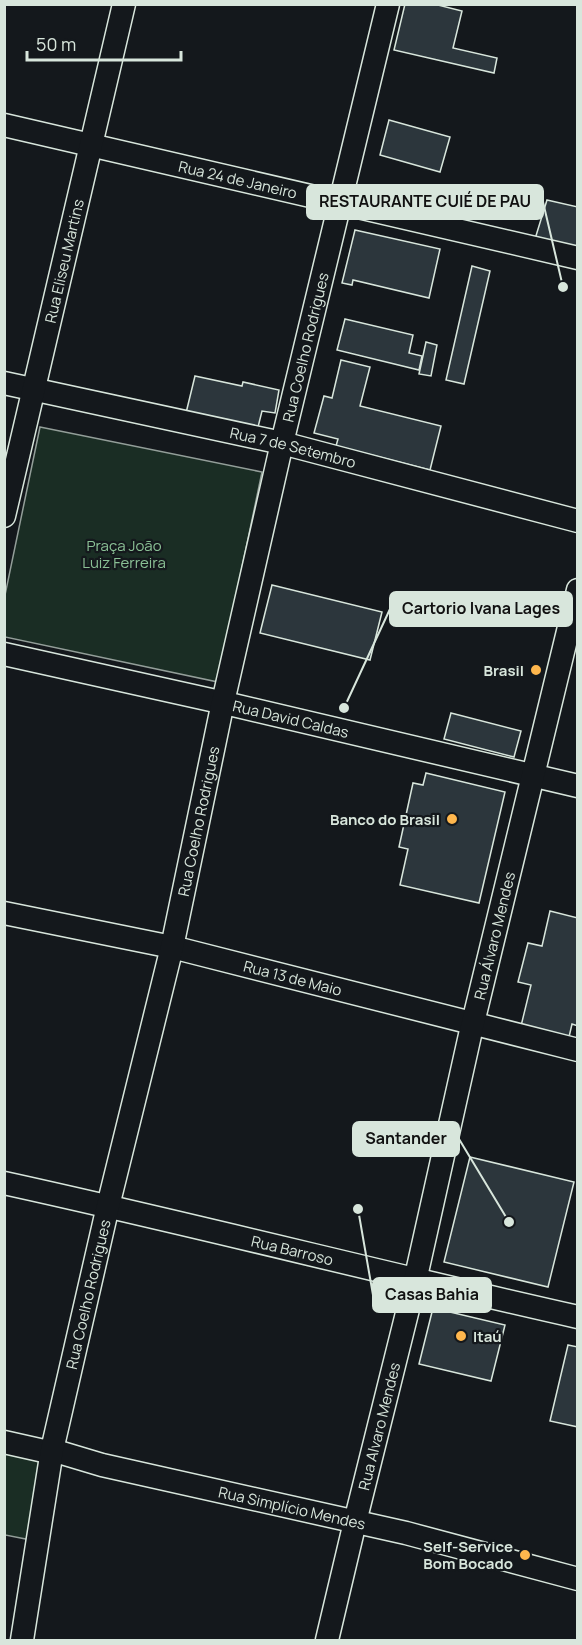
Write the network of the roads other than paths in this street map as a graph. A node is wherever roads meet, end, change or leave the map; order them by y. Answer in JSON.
{"nodes":[{"id":1,"x":124,"y":4,"type":"edge"},
{"id":2,"x":388,"y":4,"type":"edge"},
{"id":3,"x":4,"y":125,"type":"edge"},
{"id":4,"x":93,"y":144,"type":"junction"},
{"id":5,"x":342,"y":204,"type":"junction"},
{"id":6,"x":578,"y":258,"type":"edge"},
{"id":7,"x":4,"y":383,"type":"edge"},
{"id":8,"x":33,"y":389,"type":"junction"},
{"id":9,"x":282,"y":443,"type":"junction"},
{"id":10,"x":4,"y":516,"type":"edge"},
{"id":11,"x":578,"y":521,"type":"edge"},
{"id":12,"x":578,"y":590,"type":"edge"},
{"id":13,"x":4,"y":654,"type":"edge"},
{"id":14,"x":223,"y":702,"type":"junction"},
{"id":15,"x":532,"y":776,"type":"junction"},
{"id":16,"x":578,"y":786,"type":"edge"},
{"id":17,"x":4,"y":913,"type":"edge"},
{"id":18,"x":172,"y":947,"type":"junction"},
{"id":19,"x":473,"y":1024,"type":"junction"},
{"id":20,"x":578,"y":1050,"type":"edge"},
{"id":21,"x":4,"y":1183,"type":"edge"},
{"id":22,"x":108,"y":1206,"type":"junction"},
{"id":23,"x":415,"y":1281,"type":"junction"},
{"id":24,"x":578,"y":1317,"type":"edge"},
{"id":25,"x":4,"y":1442,"type":"edge"},
{"id":26,"x":52,"y":1450,"type":"junction"},
{"id":27,"x":355,"y":1522,"type":"junction"},
{"id":28,"x":578,"y":1579,"type":"edge"},
{"id":29,"x":22,"y":1641,"type":"edge"},
{"id":30,"x":327,"y":1641,"type":"edge"}],
"edges":[{"from":1,"to":4,"type":"street","name":"Rua Eliseu Martins"},
{"from":2,"to":5,"type":"street","name":"Rua Coelho Rodrigues"},
{"from":3,"to":4,"type":"street","name":"Rua 24 de Janeiro"},
{"from":4,"to":5,"type":"street","name":"Rua 24 de Janeiro"},
{"from":4,"to":8,"type":"street","name":"Rua Eliseu Martins"},
{"from":5,"to":6,"type":"street","name":"Rua 24 de Janeiro"},
{"from":5,"to":9,"type":"street","name":"Rua Coelho Rodrigues"},
{"from":7,"to":8,"type":"street","name":"Rua 7 de Setembro"},
{"from":8,"to":9,"type":"street","name":"Rua 7 de Setembro"},
{"from":8,"to":10,"type":"street","name":"Rua Eliseu Martins"},
{"from":9,"to":11,"type":"street","name":"Rua 7 de Setembro"},
{"from":9,"to":14,"type":"street","name":"Rua Coelho Rodrigues"},
{"from":12,"to":15,"type":"street","name":"Rua Álvaro Mendes"},
{"from":13,"to":14,"type":"street","name":"Rua David Caldas"},
{"from":14,"to":15,"type":"street","name":"Rua David Caldas"},
{"from":14,"to":18,"type":"street","name":"Rua Coelho Rodrigues"},
{"from":15,"to":16,"type":"street","name":"Rua David Caldas"},
{"from":15,"to":19,"type":"street","name":"Rua Álvaro Mendes"},
{"from":17,"to":18,"type":"street","name":"Rua 13 de Maio"},
{"from":18,"to":19,"type":"street","name":"Rua 13 de Maio"},
{"from":18,"to":22,"type":"street","name":"Rua Coelho Rodrigues"},
{"from":19,"to":20,"type":"street","name":"Rua 13 de Maio"},
{"from":19,"to":23,"type":"street","name":"Rua Álvaro Mendes"},
{"from":21,"to":22,"type":"street","name":"Rua Barroso"},
{"from":22,"to":23,"type":"street","name":"Rua Barroso"},
{"from":22,"to":26,"type":"street","name":"Rua Coelho Rodrigues"},
{"from":23,"to":24,"type":"street","name":"Rua Barroso"},
{"from":23,"to":27,"type":"street","name":"Rua Alvaro Mendes"},
{"from":25,"to":26,"type":"street","name":"Rua Simplício Mendes"},
{"from":26,"to":27,"type":"street","name":"Rua Simplício Mendes"},
{"from":26,"to":29,"type":"street","name":"Rua Coelho Rodrigues"},
{"from":27,"to":28,"type":"street","name":"Rua Simplício Mendes"},
{"from":27,"to":30,"type":"street","name":"Rua Alvaro Mendes"}]}
